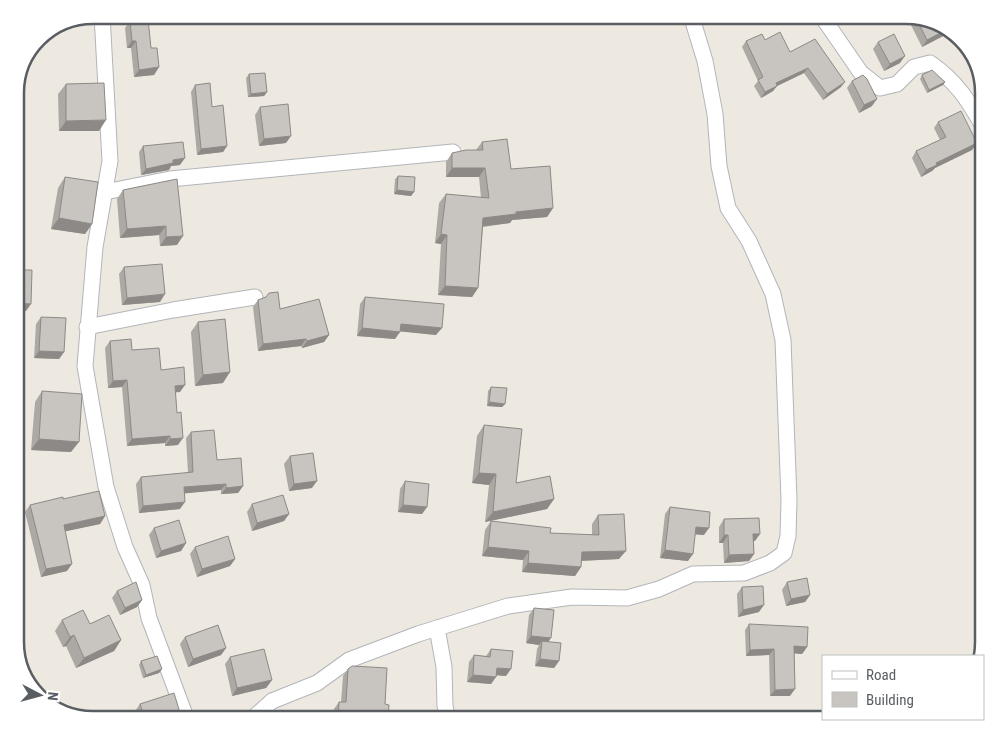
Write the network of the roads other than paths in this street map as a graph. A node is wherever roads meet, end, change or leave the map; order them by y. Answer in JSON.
{"nodes":[{"id":1,"x":102,"y":24,"type":"edge"},
{"id":2,"x":693,"y":24,"type":"edge"},
{"id":3,"x":827,"y":24,"type":"edge"},
{"id":4,"x":975,"y":112,"type":"edge"},
{"id":5,"x":453,"y":152,"type":"edge"},
{"id":6,"x":105,"y":192,"type":"junction"},
{"id":7,"x":254,"y":296,"type":"dead end"},
{"id":8,"x":87,"y":327,"type":"junction"},
{"id":9,"x":437,"y":628,"type":"junction"},
{"id":10,"x":184,"y":711,"type":"edge"},
{"id":11,"x":261,"y":711,"type":"edge"},
{"id":12,"x":446,"y":711,"type":"edge"}],
"edges":[{"from":1,"to":6,"type":"street"},
{"from":2,"to":9,"type":"street"},
{"from":3,"to":4,"type":"street"},
{"from":5,"to":6,"type":"street"},
{"from":6,"to":8,"type":"street"},
{"from":7,"to":8,"type":"street"},
{"from":8,"to":10,"type":"street"},
{"from":9,"to":11,"type":"street"},
{"from":9,"to":12,"type":"street"}]}
